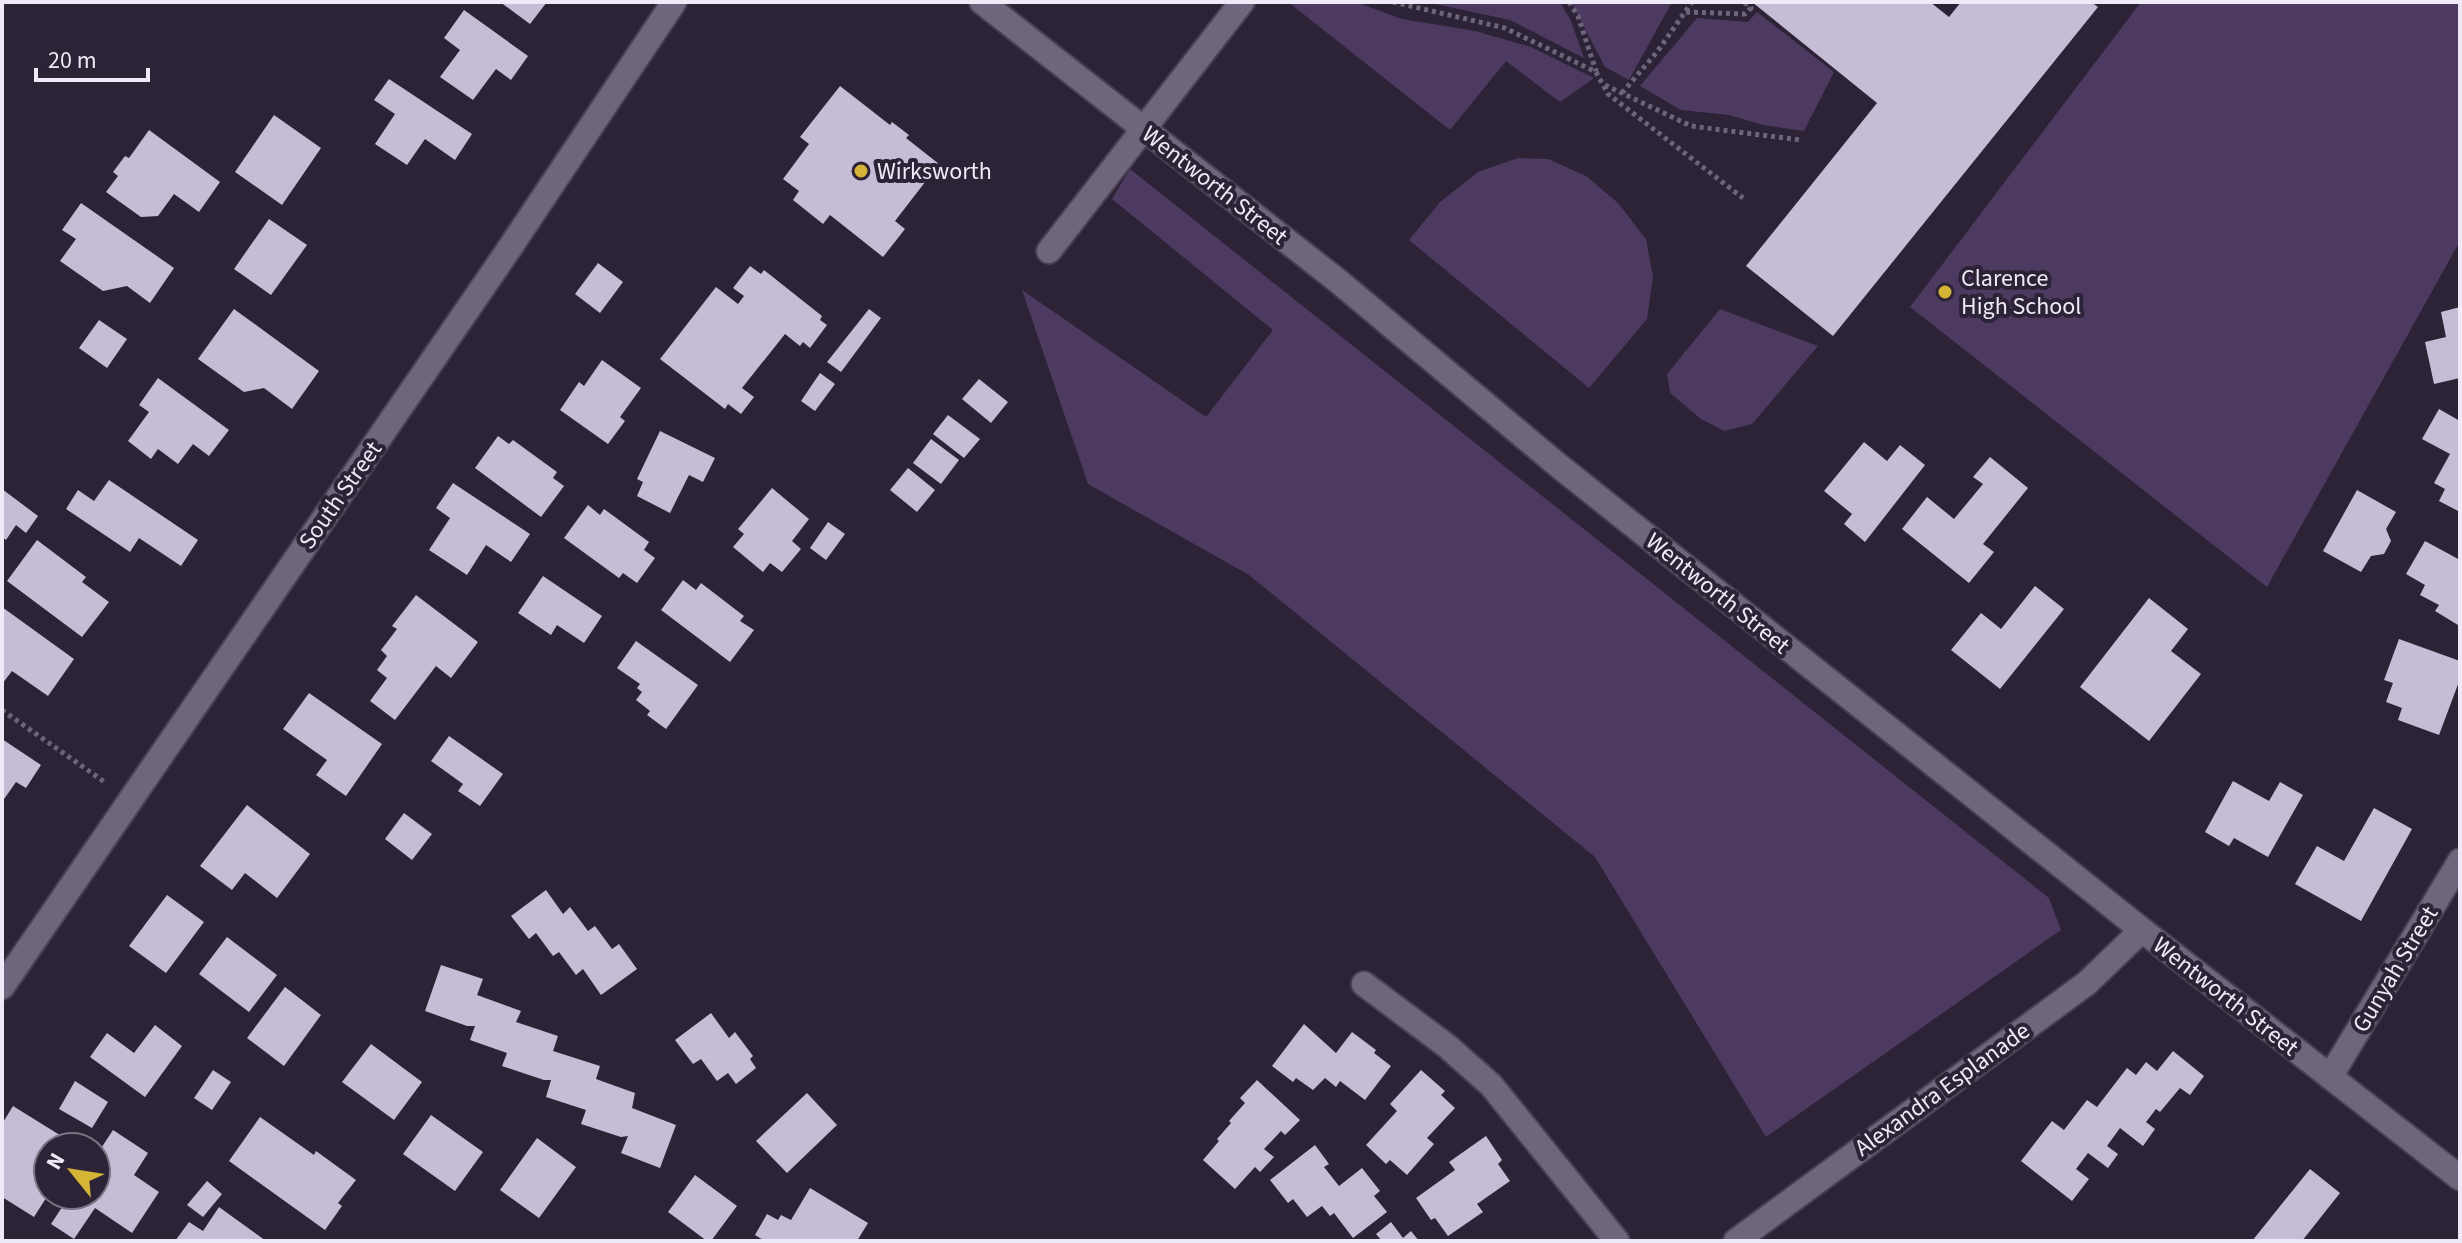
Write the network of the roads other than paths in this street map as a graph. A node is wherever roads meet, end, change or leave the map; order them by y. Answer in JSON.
{"nodes":[{"id":1,"x":674,"y":2,"type":"edge"},
{"id":2,"x":982,"y":2,"type":"edge"},
{"id":3,"x":1242,"y":2,"type":"edge"},
{"id":4,"x":1230,"y":12,"type":"edge"},
{"id":5,"x":1144,"y":129,"type":"junction"},
{"id":6,"x":1049,"y":251,"type":"dead end"},
{"id":7,"x":2460,"y":861,"type":"edge"},
{"id":8,"x":2142,"y":930,"type":"junction"},
{"id":9,"x":1364,"y":984,"type":"dead end"},
{"id":10,"x":2,"y":987,"type":"edge"},
{"id":11,"x":2330,"y":1077,"type":"junction"},
{"id":12,"x":2460,"y":1178,"type":"edge"},
{"id":13,"x":1617,"y":1241,"type":"edge"},
{"id":14,"x":1736,"y":1241,"type":"edge"}],
"edges":[{"from":1,"to":10,"type":"street","name":"South Street"},
{"from":2,"to":5,"type":"street","name":"Wentworth Street"},
{"from":3,"to":4,"type":"street"},
{"from":4,"to":5,"type":"street"},
{"from":5,"to":6,"type":"street"},
{"from":5,"to":8,"type":"street","name":"Wentworth Street"},
{"from":7,"to":11,"type":"street","name":"Gunyah Street"},
{"from":8,"to":11,"type":"street","name":"Wentworth Street"},
{"from":8,"to":14,"type":"street","name":"Alexandra Esplanade"},
{"from":9,"to":13,"type":"street"},
{"from":11,"to":12,"type":"street","name":"Wentworth Street"}]}
